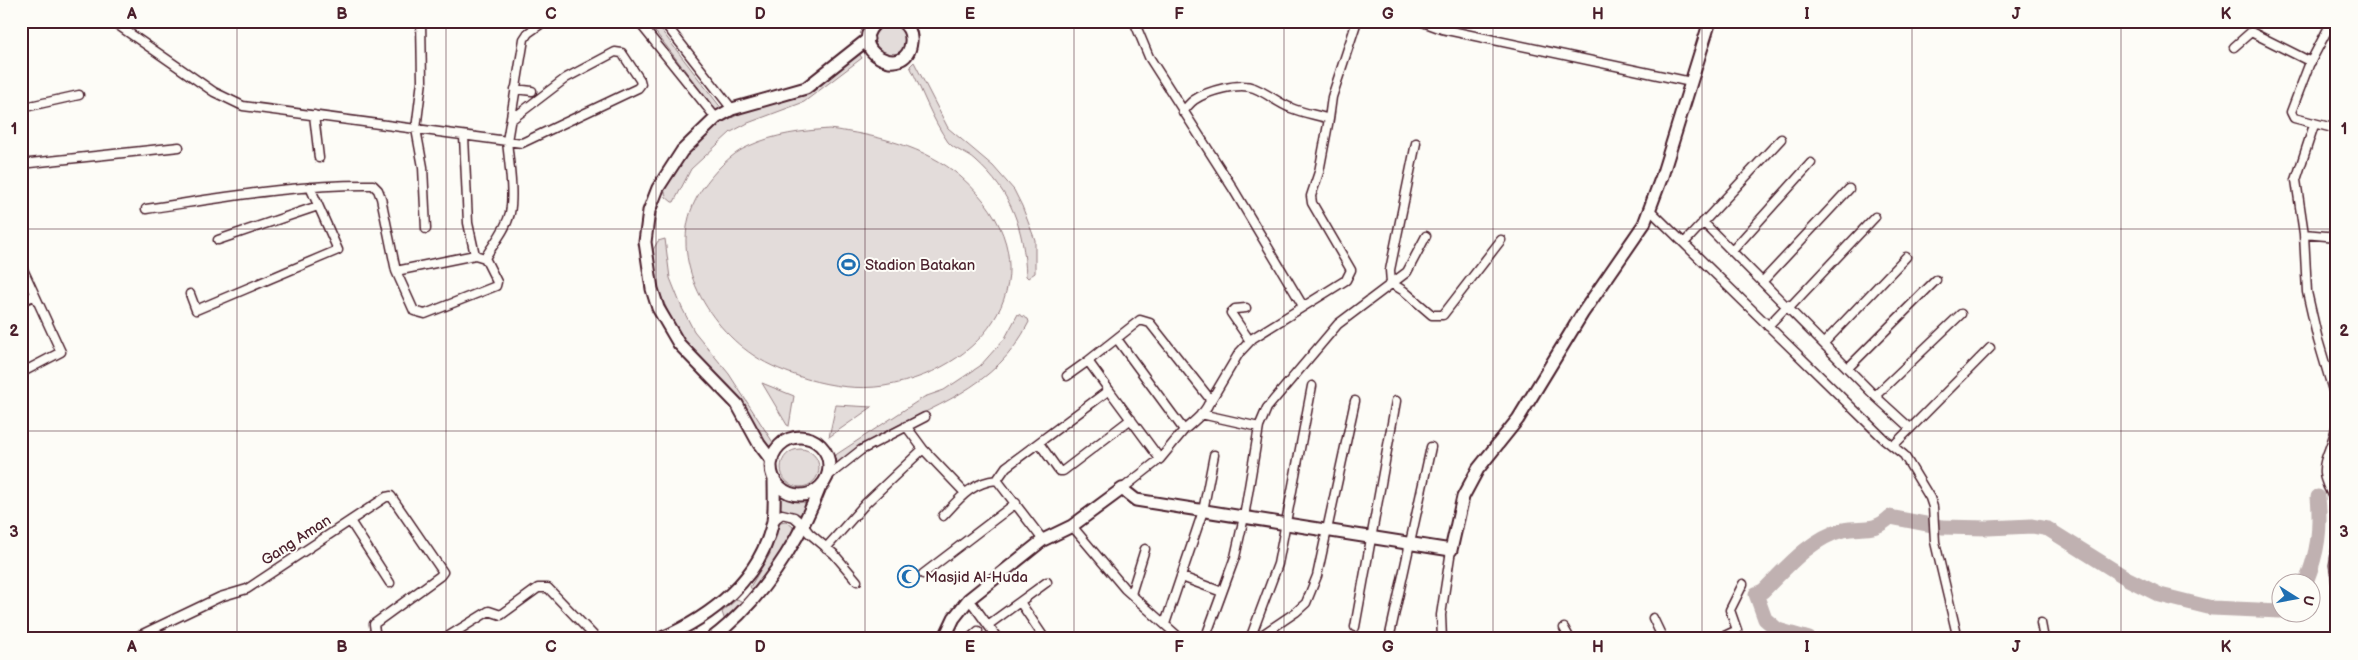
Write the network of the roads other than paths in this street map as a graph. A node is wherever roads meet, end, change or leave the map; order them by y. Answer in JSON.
{"nodes":[{"id":1,"x":112,"y":21,"type":"edge"},
{"id":2,"x":421,"y":21,"type":"edge"},
{"id":3,"x":545,"y":21,"type":"edge"},
{"id":4,"x":638,"y":21,"type":"edge"},
{"id":5,"x":663,"y":21,"type":"edge"},
{"id":6,"x":878,"y":21,"type":"edge"},
{"id":7,"x":901,"y":21,"type":"edge"},
{"id":8,"x":1134,"y":21,"type":"edge"},
{"id":9,"x":1358,"y":21,"type":"edge"},
{"id":10,"x":1420,"y":21,"type":"edge"},
{"id":11,"x":1710,"y":21,"type":"edge"},
{"id":12,"x":2332,"y":21,"type":"edge"},
{"id":13,"x":868,"y":39,"type":"junction"},
{"id":14,"x":2234,"y":47,"type":"dead end"},
{"id":15,"x":2311,"y":62,"type":"junction"},
{"id":16,"x":1691,"y":82,"type":"junction"},
{"id":17,"x":515,"y":89,"type":"junction"},
{"id":18,"x":532,"y":91,"type":"dead end"},
{"id":19,"x":79,"y":95,"type":"dead end"},
{"id":20,"x":21,"y":108,"type":"edge"},
{"id":21,"x":732,"y":109,"type":"junction"},
{"id":22,"x":1183,"y":112,"type":"junction"},
{"id":23,"x":314,"y":115,"type":"junction"},
{"id":24,"x":716,"y":118,"type":"junction"},
{"id":25,"x":1329,"y":119,"type":"junction"},
{"id":26,"x":2337,"y":119,"type":"edge"},
{"id":27,"x":511,"y":120,"type":"junction"},
{"id":28,"x":2314,"y":124,"type":"junction"},
{"id":29,"x":2335,"y":128,"type":"edge"},
{"id":30,"x":416,"y":129,"type":"junction"},
{"id":31,"x":464,"y":136,"type":"junction"},
{"id":32,"x":1780,"y":139,"type":"dead end"},
{"id":33,"x":507,"y":141,"type":"junction"},
{"id":34,"x":1416,"y":143,"type":"dead end"},
{"id":35,"x":179,"y":147,"type":"dead end"},
{"id":36,"x":319,"y":158,"type":"dead end"},
{"id":37,"x":1811,"y":163,"type":"dead end"},
{"id":38,"x":21,"y":164,"type":"edge"},
{"id":39,"x":310,"y":187,"type":"junction"},
{"id":40,"x":1849,"y":189,"type":"dead end"},
{"id":41,"x":318,"y":206,"type":"junction"},
{"id":42,"x":146,"y":209,"type":"dead end"},
{"id":43,"x":1650,"y":210,"type":"junction"},
{"id":44,"x":1875,"y":217,"type":"dead end"},
{"id":45,"x":1704,"y":222,"type":"junction"},
{"id":46,"x":426,"y":229,"type":"dead end"},
{"id":47,"x":2304,"y":234,"type":"junction"},
{"id":48,"x":1426,"y":236,"type":"dead end"},
{"id":49,"x":2337,"y":237,"type":"edge"},
{"id":50,"x":218,"y":240,"type":"dead end"},
{"id":51,"x":1502,"y":240,"type":"dead end"},
{"id":52,"x":1684,"y":243,"type":"junction"},
{"id":53,"x":1732,"y":251,"type":"junction"},
{"id":54,"x":475,"y":255,"type":"junction"},
{"id":55,"x":1906,"y":257,"type":"dead end"},
{"id":56,"x":485,"y":258,"type":"junction"},
{"id":57,"x":21,"y":265,"type":"edge"},
{"id":58,"x":396,"y":272,"type":"junction"},
{"id":59,"x":1936,"y":280,"type":"dead end"},
{"id":60,"x":1763,"y":281,"type":"junction"},
{"id":61,"x":1391,"y":283,"type":"junction"},
{"id":62,"x":190,"y":294,"type":"dead end"},
{"id":63,"x":34,"y":296,"type":"junction"},
{"id":64,"x":21,"y":301,"type":"edge"},
{"id":65,"x":1303,"y":306,"type":"junction"},
{"id":66,"x":1789,"y":306,"type":"junction"},
{"id":67,"x":1246,"y":308,"type":"dead end"},
{"id":68,"x":1962,"y":314,"type":"dead end"},
{"id":69,"x":1768,"y":326,"type":"junction"},
{"id":70,"x":1117,"y":339,"type":"junction"},
{"id":71,"x":1250,"y":341,"type":"junction"},
{"id":72,"x":1824,"y":343,"type":"junction"},
{"id":73,"x":1990,"y":348,"type":"dead end"},
{"id":74,"x":1088,"y":361,"type":"junction"},
{"id":75,"x":1848,"y":368,"type":"junction"},
{"id":76,"x":21,"y":373,"type":"edge"},
{"id":77,"x":1067,"y":376,"type":"dead end"},
{"id":78,"x":1312,"y":386,"type":"dead end"},
{"id":79,"x":1108,"y":390,"type":"junction"},
{"id":80,"x":1875,"y":396,"type":"junction"},
{"id":81,"x":1356,"y":401,"type":"dead end"},
{"id":82,"x":1396,"y":401,"type":"dead end"},
{"id":83,"x":1210,"y":402,"type":"junction"},
{"id":84,"x":2337,"y":404,"type":"edge"},
{"id":85,"x":1201,"y":414,"type":"junction"},
{"id":86,"x":925,"y":417,"type":"dead end"},
{"id":87,"x":1131,"y":419,"type":"junction"},
{"id":88,"x":2337,"y":424,"type":"edge"},
{"id":89,"x":906,"y":426,"type":"junction"},
{"id":90,"x":1259,"y":427,"type":"junction"},
{"id":91,"x":1910,"y":428,"type":"junction"},
{"id":92,"x":1184,"y":430,"type":"junction"},
{"id":93,"x":1038,"y":443,"type":"junction"},
{"id":94,"x":1893,"y":446,"type":"junction"},
{"id":95,"x":1431,"y":447,"type":"dead end"},
{"id":96,"x":924,"y":449,"type":"junction"},
{"id":97,"x":1214,"y":455,"type":"dead end"},
{"id":98,"x":1160,"y":459,"type":"junction"},
{"id":99,"x":772,"y":461,"type":"junction"},
{"id":100,"x":828,"y":476,"type":"junction"},
{"id":101,"x":774,"y":479,"type":"junction"},
{"id":102,"x":997,"y":480,"type":"junction"},
{"id":103,"x":820,"y":487,"type":"junction"},
{"id":104,"x":965,"y":493,"type":"junction"},
{"id":105,"x":1129,"y":495,"type":"junction"},
{"id":106,"x":1016,"y":503,"type":"junction"},
{"id":107,"x":2337,"y":503,"type":"edge"},
{"id":108,"x":1202,"y":511,"type":"junction"},
{"id":109,"x":944,"y":516,"type":"dead end"},
{"id":110,"x":1244,"y":517,"type":"junction"},
{"id":111,"x":350,"y":521,"type":"junction"},
{"id":112,"x":773,"y":521,"type":"junction"},
{"id":113,"x":802,"y":524,"type":"junction"},
{"id":114,"x":1285,"y":524,"type":"junction"},
{"id":115,"x":1072,"y":526,"type":"junction"},
{"id":116,"x":1327,"y":532,"type":"junction"},
{"id":117,"x":1372,"y":538,"type":"junction"},
{"id":118,"x":1043,"y":540,"type":"junction"},
{"id":119,"x":1410,"y":545,"type":"junction"},
{"id":120,"x":2337,"y":546,"type":"edge"},
{"id":121,"x":826,"y":548,"type":"junction"},
{"id":122,"x":1145,"y":549,"type":"dead end"},
{"id":123,"x":1451,"y":550,"type":"junction"},
{"id":124,"x":923,"y":574,"type":"dead end"},
{"id":125,"x":1182,"y":577,"type":"junction"},
{"id":126,"x":858,"y":581,"type":"dead end"},
{"id":127,"x":1046,"y":582,"type":"dead end"},
{"id":128,"x":390,"y":583,"type":"dead end"},
{"id":129,"x":1743,"y":584,"type":"dead end"},
{"id":130,"x":738,"y":588,"type":"junction"},
{"id":131,"x":2337,"y":588,"type":"edge"},
{"id":132,"x":1222,"y":592,"type":"junction"},
{"id":133,"x":1131,"y":594,"type":"junction"},
{"id":134,"x":969,"y":599,"type":"junction"},
{"id":135,"x":751,"y":602,"type":"junction"},
{"id":136,"x":1020,"y":602,"type":"junction"},
{"id":137,"x":713,"y":609,"type":"junction"},
{"id":138,"x":1654,"y":618,"type":"dead end"},
{"id":139,"x":2041,"y":623,"type":"dead end"},
{"id":140,"x":1165,"y":624,"type":"junction"},
{"id":141,"x":988,"y":625,"type":"junction"},
{"id":142,"x":727,"y":626,"type":"junction"},
{"id":143,"x":1355,"y":627,"type":"dead end"},
{"id":144,"x":1564,"y":628,"type":"dead end"},
{"id":145,"x":978,"y":631,"type":"dead end"},
{"id":146,"x":2337,"y":636,"type":"edge"},
{"id":147,"x":374,"y":638,"type":"edge"},
{"id":148,"x":132,"y":639,"type":"edge"},
{"id":149,"x":444,"y":639,"type":"edge"},
{"id":150,"x":597,"y":639,"type":"edge"},
{"id":151,"x":660,"y":639,"type":"edge"},
{"id":152,"x":711,"y":639,"type":"edge"},
{"id":153,"x":944,"y":639,"type":"edge"},
{"id":154,"x":969,"y":639,"type":"edge"},
{"id":155,"x":998,"y":639,"type":"edge"},
{"id":156,"x":1045,"y":639,"type":"edge"},
{"id":157,"x":1181,"y":639,"type":"edge"},
{"id":158,"x":1205,"y":639,"type":"edge"},
{"id":159,"x":1250,"y":639,"type":"edge"},
{"id":160,"x":1256,"y":639,"type":"edge"},
{"id":161,"x":1389,"y":639,"type":"edge"},
{"id":162,"x":1442,"y":639,"type":"edge"},
{"id":163,"x":1570,"y":639,"type":"edge"},
{"id":164,"x":1663,"y":639,"type":"edge"},
{"id":165,"x":1718,"y":639,"type":"edge"},
{"id":166,"x":1958,"y":639,"type":"edge"},
{"id":167,"x":2044,"y":639,"type":"edge"},
{"id":168,"x":2327,"y":639,"type":"edge"}],
"edges":[{"from":1,"to":23,"type":"street"},
{"from":2,"to":30,"type":"street"},
{"from":3,"to":17,"type":"street"},
{"from":4,"to":24,"type":"street"},
{"from":5,"to":21,"type":"street"},
{"from":6,"to":13,"type":"street"},
{"from":7,"to":13,"type":"street"},
{"from":8,"to":22,"type":"street"},
{"from":9,"to":25,"type":"street"},
{"from":10,"to":16,"type":"street"},
{"from":11,"to":16,"type":"street"},
{"from":12,"to":15,"type":"street"},
{"from":13,"to":21,"type":"street"},
{"from":14,"to":15,"type":"street"},
{"from":15,"to":28,"type":"street"},
{"from":16,"to":43,"type":"street"},
{"from":17,"to":18,"type":"street"},
{"from":17,"to":27,"type":"street"},
{"from":19,"to":20,"type":"street"},
{"from":21,"to":24,"type":"street"},
{"from":22,"to":25,"type":"street"},
{"from":22,"to":65,"type":"street"},
{"from":23,"to":30,"type":"street"},
{"from":23,"to":36,"type":"street"},
{"from":24,"to":99,"type":"street"},
{"from":25,"to":65,"type":"street"},
{"from":26,"to":29,"type":"street"},
{"from":27,"to":33,"type":"street"},
{"from":27,"to":33,"type":"street"},
{"from":28,"to":29,"type":"street"},
{"from":28,"to":47,"type":"street"},
{"from":30,"to":31,"type":"street"},
{"from":30,"to":46,"type":"street"},
{"from":31,"to":33,"type":"street"},
{"from":31,"to":54,"type":"street"},
{"from":32,"to":45,"type":"street"},
{"from":33,"to":56,"type":"street"},
{"from":34,"to":61,"type":"street"},
{"from":35,"to":38,"type":"street"},
{"from":37,"to":53,"type":"street"},
{"from":39,"to":41,"type":"street"},
{"from":39,"to":42,"type":"street"},
{"from":39,"to":58,"type":"street"},
{"from":40,"to":60,"type":"street"},
{"from":41,"to":50,"type":"street"},
{"from":41,"to":62,"type":"street"},
{"from":43,"to":52,"type":"street"},
{"from":43,"to":123,"type":"street"},
{"from":44,"to":66,"type":"street"},
{"from":45,"to":52,"type":"street"},
{"from":45,"to":53,"type":"street"},
{"from":47,"to":49,"type":"street"},
{"from":47,"to":84,"type":"street"},
{"from":48,"to":61,"type":"street"},
{"from":51,"to":61,"type":"street"},
{"from":52,"to":69,"type":"street"},
{"from":53,"to":60,"type":"street"},
{"from":54,"to":56,"type":"street"},
{"from":54,"to":58,"type":"street"},
{"from":55,"to":72,"type":"street"},
{"from":56,"to":58,"type":"street"},
{"from":57,"to":63,"type":"street"},
{"from":59,"to":75,"type":"street"},
{"from":60,"to":66,"type":"street"},
{"from":61,"to":90,"type":"street"},
{"from":63,"to":64,"type":"street"},
{"from":63,"to":76,"type":"street"},
{"from":65,"to":71,"type":"street"},
{"from":66,"to":69,"type":"street"},
{"from":66,"to":72,"type":"street"},
{"from":67,"to":71,"type":"street"},
{"from":68,"to":80,"type":"street"},
{"from":69,"to":94,"type":"street"},
{"from":70,"to":74,"type":"street"},
{"from":70,"to":83,"type":"street"},
{"from":70,"to":92,"type":"street"},
{"from":71,"to":83,"type":"street"},
{"from":72,"to":75,"type":"street"},
{"from":73,"to":91,"type":"street"},
{"from":74,"to":77,"type":"street"},
{"from":74,"to":79,"type":"street"},
{"from":75,"to":80,"type":"street"},
{"from":78,"to":114,"type":"street"},
{"from":79,"to":87,"type":"street"},
{"from":79,"to":93,"type":"street"},
{"from":80,"to":91,"type":"street"},
{"from":81,"to":116,"type":"street"},
{"from":82,"to":117,"type":"street"},
{"from":83,"to":85,"type":"street"},
{"from":85,"to":90,"type":"street"},
{"from":85,"to":92,"type":"street"},
{"from":86,"to":89,"type":"street"},
{"from":87,"to":93,"type":"street"},
{"from":87,"to":98,"type":"street"},
{"from":88,"to":107,"type":"street"},
{"from":89,"to":96,"type":"street"},
{"from":89,"to":100,"type":"street"},
{"from":90,"to":110,"type":"street"},
{"from":91,"to":94,"type":"street"},
{"from":92,"to":98,"type":"street"},
{"from":93,"to":102,"type":"street"},
{"from":94,"to":166,"type":"street"},
{"from":95,"to":119,"type":"street"},
{"from":96,"to":104,"type":"street"},
{"from":96,"to":121,"type":"street"},
{"from":97,"to":108,"type":"street"},
{"from":98,"to":105,"type":"street"},
{"from":99,"to":100,"type":"street"},
{"from":99,"to":101,"type":"street"},
{"from":100,"to":103,"type":"street"},
{"from":101,"to":103,"type":"street"},
{"from":101,"to":112,"type":"street"},
{"from":102,"to":104,"type":"street"},
{"from":102,"to":106,"type":"street"},
{"from":103,"to":113,"type":"street"},
{"from":104,"to":109,"type":"street"},
{"from":105,"to":108,"type":"street"},
{"from":105,"to":115,"type":"street"},
{"from":106,"to":118,"type":"street"},
{"from":106,"to":124,"type":"street"},
{"from":108,"to":110,"type":"street"},
{"from":108,"to":125,"type":"street"},
{"from":110,"to":114,"type":"street"},
{"from":110,"to":132,"type":"street"},
{"from":111,"to":128,"type":"street"},
{"from":111,"to":147,"type":"street","name":"Gang Aman"},
{"from":111,"to":148,"type":"street","name":"Gang Aman"},
{"from":112,"to":113,"type":"street"},
{"from":112,"to":130,"type":"street"},
{"from":113,"to":121,"type":"street"},
{"from":113,"to":135,"type":"street"},
{"from":114,"to":116,"type":"street"},
{"from":114,"to":159,"type":"street"},
{"from":115,"to":118,"type":"street"},
{"from":115,"to":133,"type":"street"},
{"from":116,"to":117,"type":"street"},
{"from":116,"to":160,"type":"street"},
{"from":117,"to":119,"type":"street"},
{"from":117,"to":143,"type":"street"},
{"from":118,"to":134,"type":"street"},
{"from":119,"to":123,"type":"street"},
{"from":119,"to":161,"type":"street"},
{"from":120,"to":131,"type":"street"},
{"from":121,"to":126,"type":"street"},
{"from":122,"to":133,"type":"street"},
{"from":123,"to":162,"type":"street"},
{"from":125,"to":132,"type":"street"},
{"from":125,"to":140,"type":"street"},
{"from":127,"to":136,"type":"street"},
{"from":129,"to":165,"type":"street"},
{"from":130,"to":135,"type":"street"},
{"from":130,"to":137,"type":"street"},
{"from":132,"to":158,"type":"street"},
{"from":133,"to":140,"type":"street"},
{"from":134,"to":141,"type":"street"},
{"from":134,"to":153,"type":"street"},
{"from":135,"to":142,"type":"street"},
{"from":136,"to":141,"type":"street"},
{"from":136,"to":156,"type":"street"},
{"from":137,"to":142,"type":"street"},
{"from":137,"to":151,"type":"street"},
{"from":138,"to":164,"type":"street"},
{"from":139,"to":167,"type":"street"},
{"from":140,"to":157,"type":"street"},
{"from":141,"to":155,"type":"street"},
{"from":142,"to":152,"type":"street"},
{"from":144,"to":163,"type":"street"},
{"from":145,"to":154,"type":"street"},
{"from":146,"to":168,"type":"street"},
{"from":149,"to":150,"type":"street"}]}
